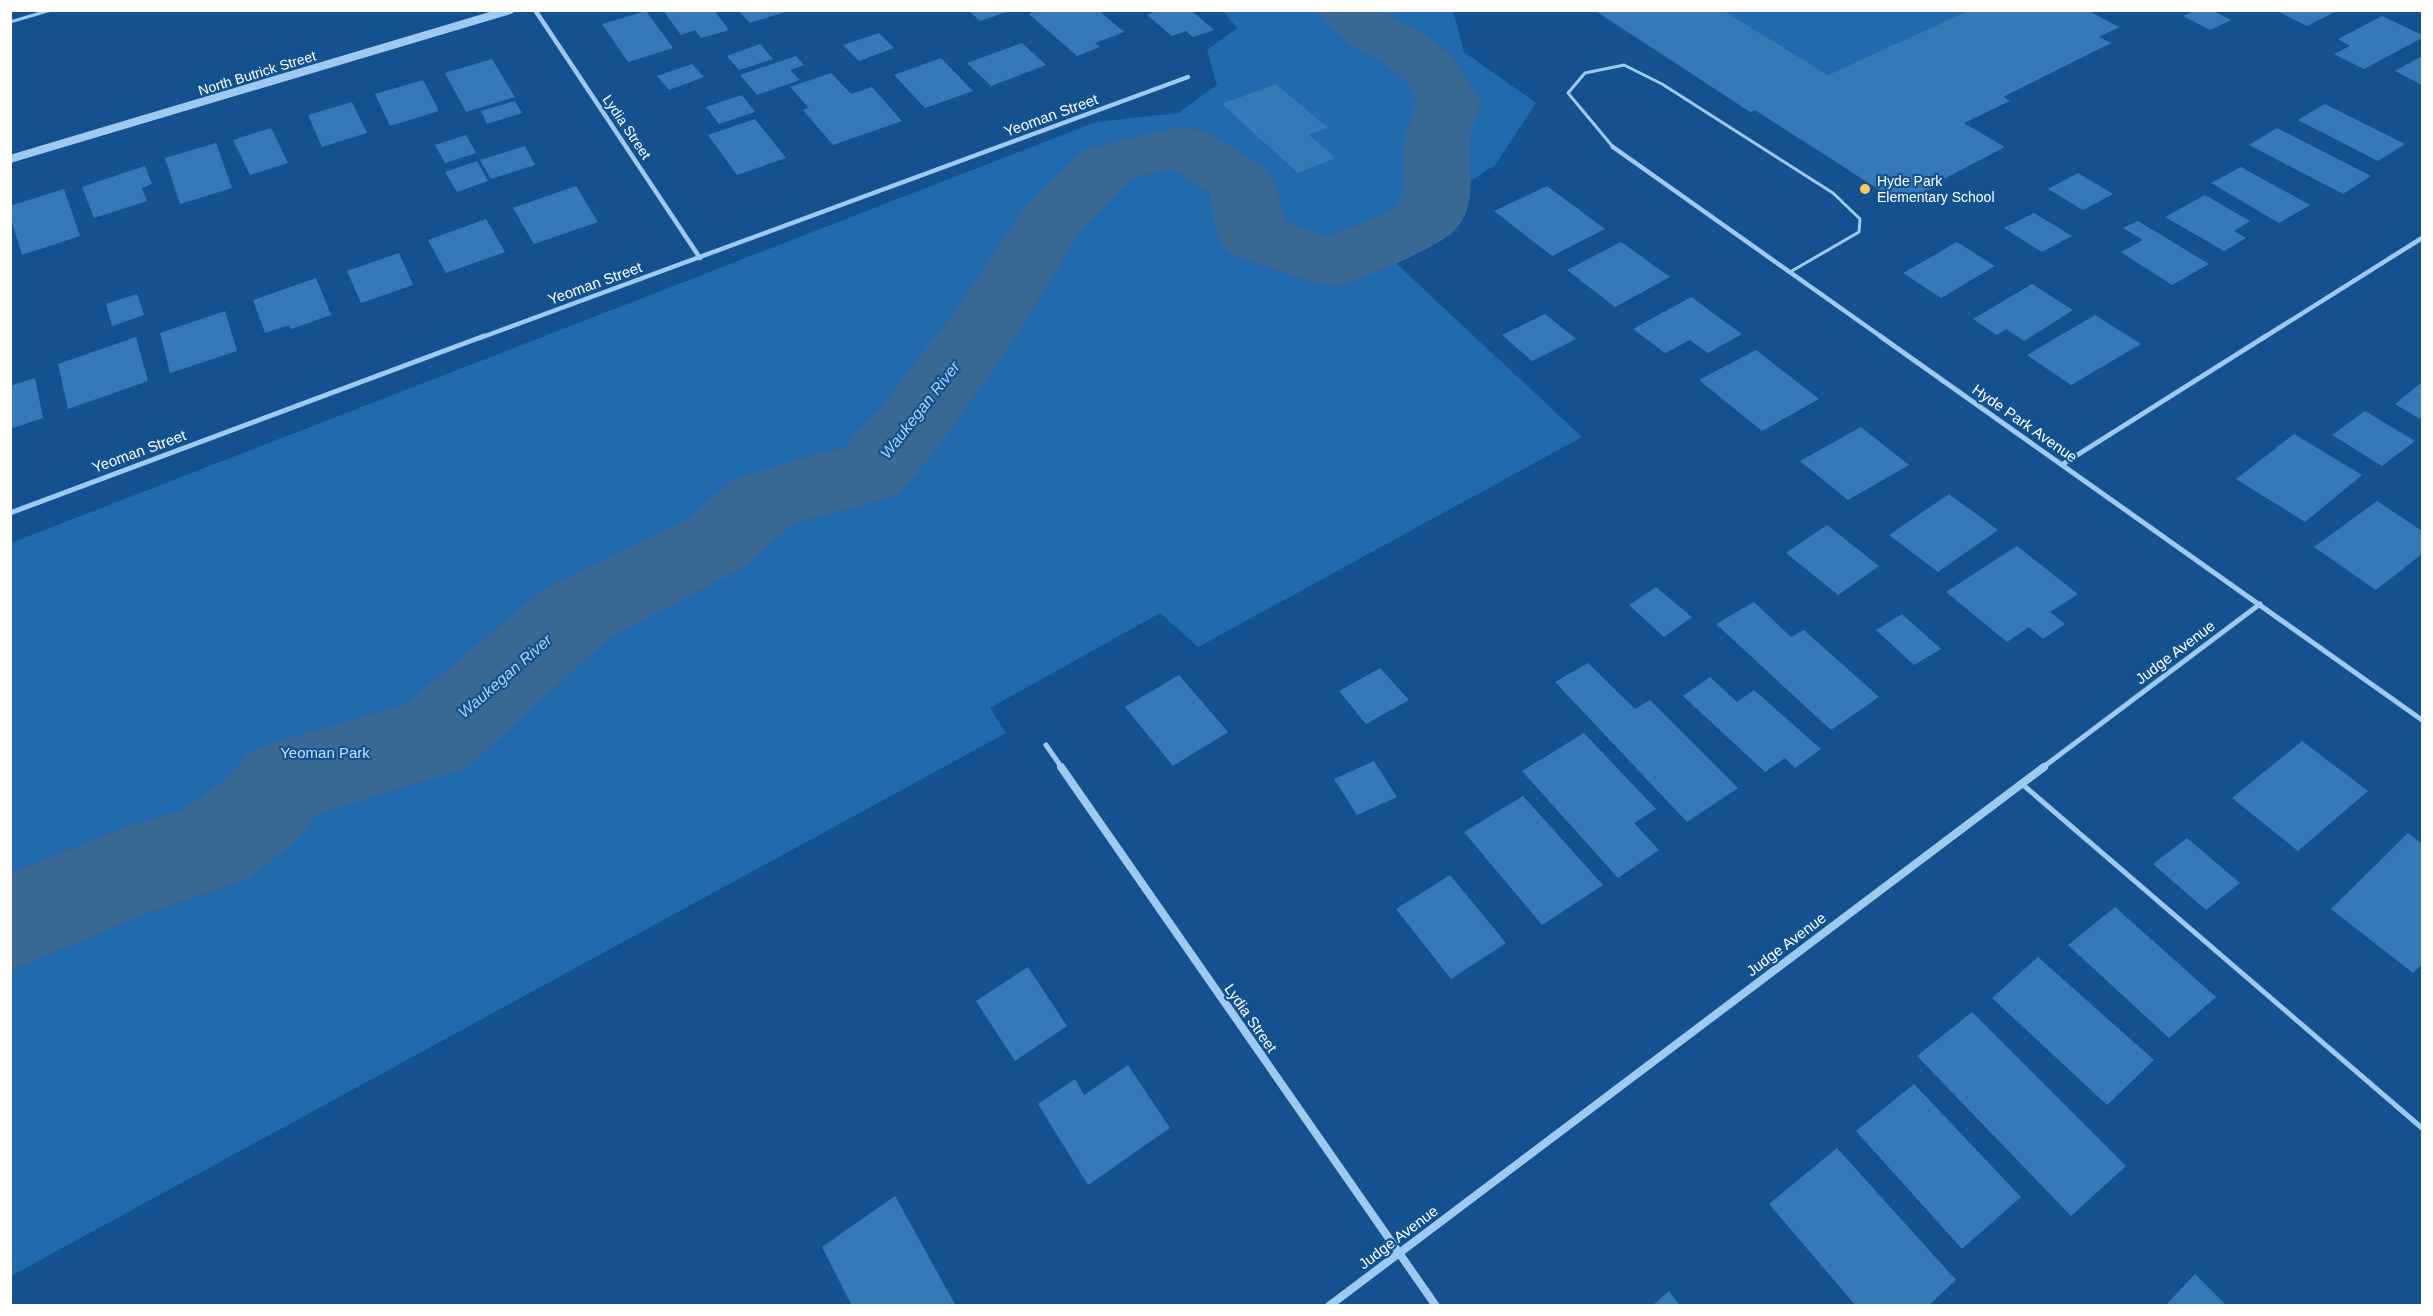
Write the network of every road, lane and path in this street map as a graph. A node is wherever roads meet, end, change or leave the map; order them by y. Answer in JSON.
{"nodes":[{"id":1,"x":51,"y":10,"type":"edge"},
{"id":2,"x":510,"y":10,"type":"edge"},
{"id":3,"x":535,"y":10,"type":"edge"},
{"id":4,"x":10,"y":22,"type":"edge"},
{"id":5,"x":1188,"y":77,"type":"dead end"},
{"id":6,"x":1613,"y":147,"type":"joint"},
{"id":7,"x":10,"y":159,"type":"edge"},
{"id":8,"x":2422,"y":238,"type":"edge"},
{"id":9,"x":700,"y":258,"type":"junction"},
{"id":10,"x":1790,"y":272,"type":"junction"},
{"id":11,"x":2063,"y":464,"type":"junction"},
{"id":12,"x":10,"y":513,"type":"edge"},
{"id":13,"x":2260,"y":604,"type":"junction"},
{"id":14,"x":2422,"y":720,"type":"edge"},
{"id":15,"x":1046,"y":745,"type":"dead end"},
{"id":16,"x":2022,"y":783,"type":"junction"},
{"id":17,"x":2422,"y":1128,"type":"edge"},
{"id":18,"x":1399,"y":1253,"type":"junction"},
{"id":19,"x":1329,"y":1305,"type":"edge"},
{"id":20,"x":1436,"y":1305,"type":"edge"}],
"edges":[{"from":1,"to":4,"type":"lane"},
{"from":2,"to":7,"type":"street","name":"North Butrick Street"},
{"from":3,"to":9,"type":"street","name":"Lydia Street"},
{"from":5,"to":9,"type":"street","name":"Yeoman Street"},
{"from":6,"to":10,"type":"street","name":"Hyde Park Avenue"},
{"from":6,"to":10,"type":"lane"},
{"from":8,"to":11,"type":"street"},
{"from":9,"to":12,"type":"street","name":"Yeoman Street"},
{"from":10,"to":11,"type":"street","name":"Hyde Park Avenue"},
{"from":11,"to":13,"type":"street","name":"Hyde Park Avenue"},
{"from":13,"to":14,"type":"street","name":"Hyde Park Avenue"},
{"from":13,"to":16,"type":"street","name":"Judge Avenue"},
{"from":15,"to":18,"type":"street","name":"Lydia Street"},
{"from":16,"to":17,"type":"lane"},
{"from":16,"to":18,"type":"street","name":"Judge Avenue"},
{"from":18,"to":19,"type":"street","name":"Judge Avenue"},
{"from":18,"to":20,"type":"street","name":"Lydia Street"}]}
